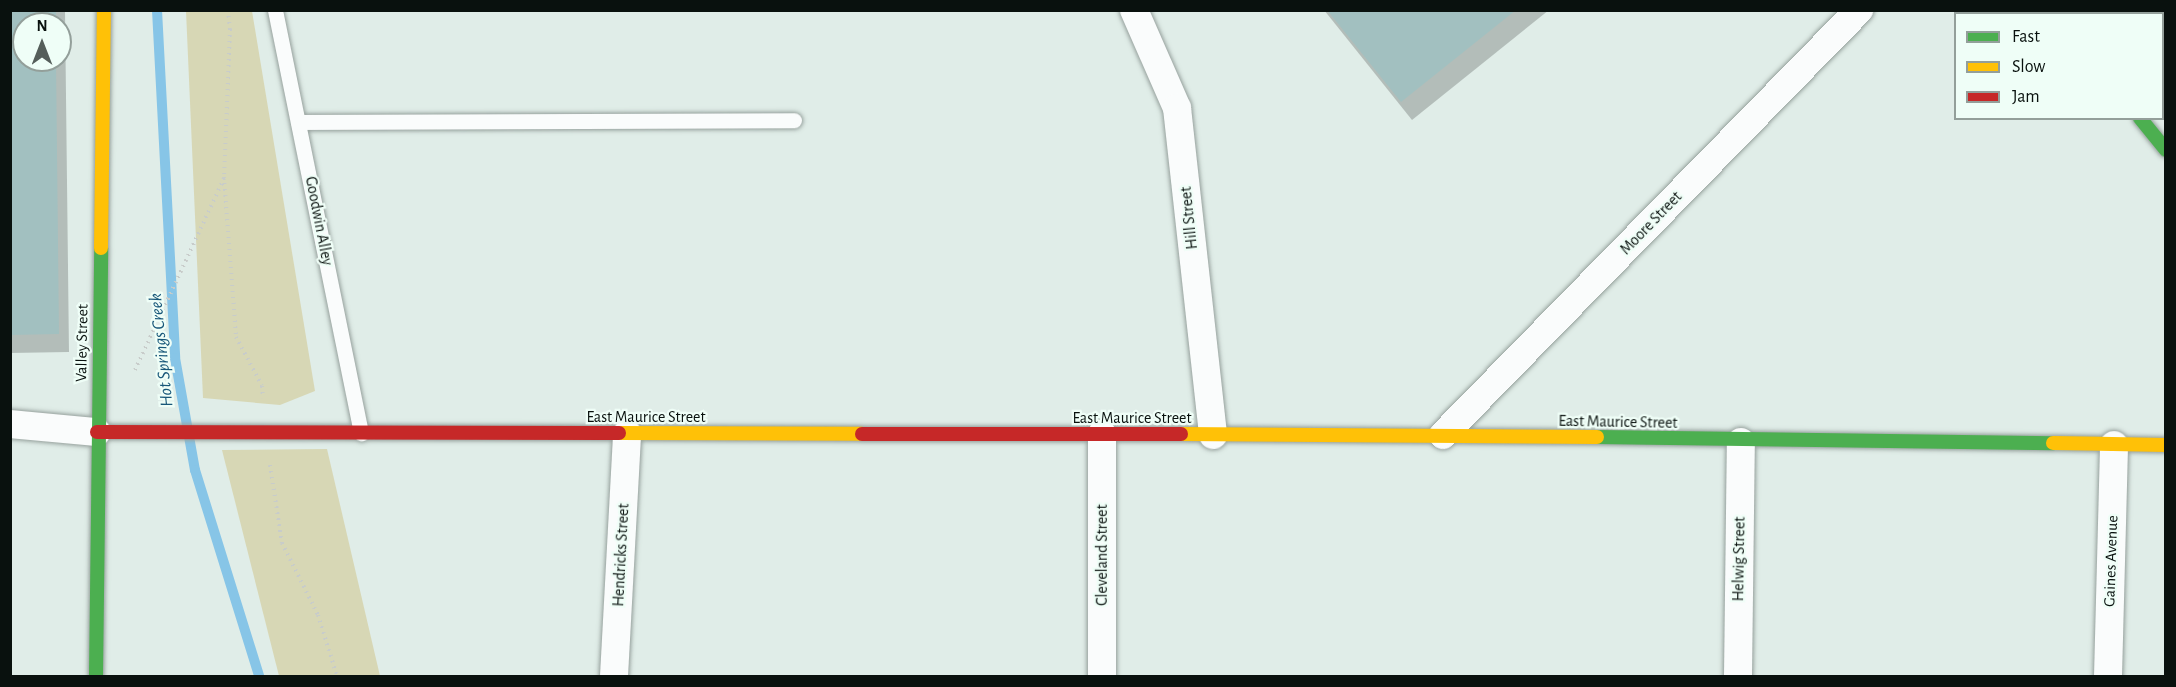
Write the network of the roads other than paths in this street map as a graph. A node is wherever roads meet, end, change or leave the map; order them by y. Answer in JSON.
{"nodes":[{"id":1,"x":104,"y":10,"type":"edge"},
{"id":2,"x":275,"y":10,"type":"edge"},
{"id":3,"x":1134,"y":10,"type":"edge"},
{"id":4,"x":1859,"y":10,"type":"edge"},
{"id":5,"x":794,"y":120,"type":"dead end"},
{"id":6,"x":2142,"y":120,"type":"edge"},
{"id":7,"x":298,"y":122,"type":"junction"},
{"id":8,"x":2166,"y":150,"type":"edge"},
{"id":9,"x":10,"y":424,"type":"edge"},
{"id":10,"x":97,"y":432,"type":"junction"},
{"id":11,"x":362,"y":433,"type":"junction"},
{"id":12,"x":627,"y":433,"type":"junction"},
{"id":13,"x":1102,"y":434,"type":"junction"},
{"id":14,"x":1212,"y":435,"type":"junction"},
{"id":15,"x":1443,"y":435,"type":"junction"},
{"id":16,"x":1741,"y":442,"type":"junction"},
{"id":17,"x":2114,"y":445,"type":"junction"},
{"id":18,"x":2166,"y":445,"type":"edge"},
{"id":19,"x":96,"y":676,"type":"edge"},
{"id":20,"x":614,"y":676,"type":"edge"},
{"id":21,"x":1102,"y":676,"type":"edge"},
{"id":22,"x":1738,"y":676,"type":"edge"},
{"id":23,"x":2108,"y":676,"type":"edge"}],
"edges":[{"from":1,"to":10,"type":"street","name":"Valley Street"},
{"from":2,"to":7,"type":"lane","name":"Goodwin Alley"},
{"from":3,"to":14,"type":"street","name":"Hill Street"},
{"from":4,"to":15,"type":"street","name":"Moore Street"},
{"from":5,"to":7,"type":"lane"},
{"from":6,"to":8,"type":"street"},
{"from":7,"to":11,"type":"lane","name":"Goodwin Alley"},
{"from":9,"to":10,"type":"street"},
{"from":10,"to":11,"type":"street","name":"East Maurice Street"},
{"from":10,"to":19,"type":"street","name":"Valley Street"},
{"from":11,"to":12,"type":"street","name":"East Maurice Street"},
{"from":12,"to":13,"type":"street","name":"East Maurice Street"},
{"from":12,"to":20,"type":"street","name":"Hendricks Street"},
{"from":13,"to":14,"type":"street","name":"East Maurice Street"},
{"from":13,"to":21,"type":"street","name":"Cleveland Street"},
{"from":14,"to":15,"type":"street","name":"East Maurice Street"},
{"from":15,"to":16,"type":"street","name":"East Maurice Street"},
{"from":16,"to":17,"type":"street","name":"East Maurice Street"},
{"from":16,"to":22,"type":"street","name":"Helwig Street"},
{"from":17,"to":18,"type":"street","name":"East Maurice Street"},
{"from":17,"to":23,"type":"street","name":"Gaines Avenue"}]}
